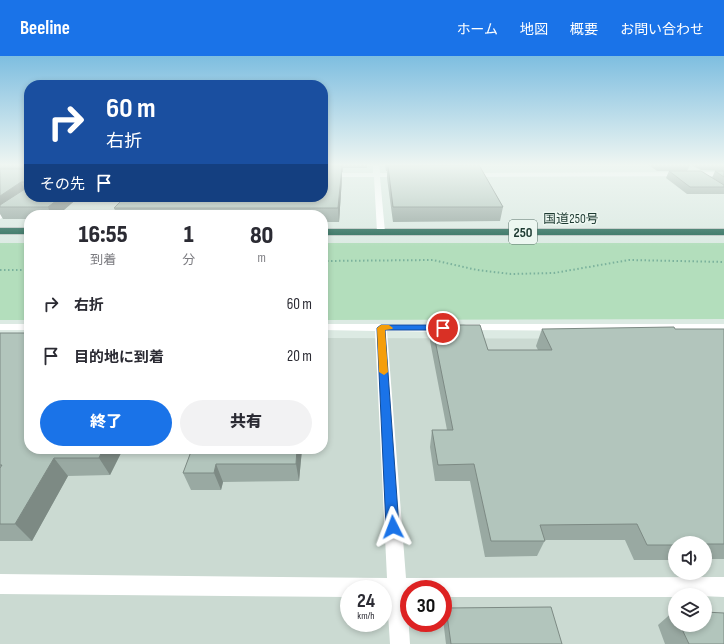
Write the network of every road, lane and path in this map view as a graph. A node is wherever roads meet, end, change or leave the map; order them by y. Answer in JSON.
{"nodes":[{"id":1,"x":378,"y":192,"type":"edge"},
{"id":2,"x":24,"y":200,"type":"edge"},
{"id":3,"x":0,"y":218,"type":"edge"},
{"id":4,"x":0,"y":231,"type":"edge"},
{"id":5,"x":24,"y":231,"type":"edge"},
{"id":6,"x":328,"y":232,"type":"edge"},
{"id":7,"x":381,"y":232,"type":"junction"},
{"id":8,"x":724,"y":232,"type":"edge"},
{"id":9,"x":328,"y":261,"type":"edge"},
{"id":10,"x":724,"y":262,"type":"edge"},
{"id":11,"x":0,"y":270,"type":"edge"},
{"id":12,"x":24,"y":270,"type":"edge"},
{"id":13,"x":0,"y":327,"type":"edge"},
{"id":14,"x":24,"y":327,"type":"edge"},
{"id":15,"x":328,"y":328,"type":"edge"},
{"id":16,"x":381,"y":328,"type":"junction"},
{"id":17,"x":724,"y":328,"type":"edge"},
{"id":18,"x":0,"y":584,"type":"edge"},
{"id":19,"x":724,"y":587,"type":"edge"},
{"id":20,"x":396,"y":588,"type":"junction"},
{"id":21,"x":400,"y":644,"type":"edge"}],
"edges":[{"from":1,"to":7,"type":"street"},
{"from":2,"to":3,"type":"street"},
{"from":4,"to":5,"type":"highway"},
{"from":6,"to":7,"type":"highway","name":"国道250号","number":"250"},
{"from":7,"to":8,"type":"highway","name":"国道250号","number":"250"},
{"from":9,"to":10,"type":"path"},
{"from":11,"to":12,"type":"path"},
{"from":13,"to":14,"type":"street"},
{"from":15,"to":16,"type":"street"},
{"from":16,"to":17,"type":"street"},
{"from":16,"to":20,"type":"street"},
{"from":18,"to":20,"type":"street"},
{"from":19,"to":20,"type":"street"},
{"from":20,"to":21,"type":"street"}]}
